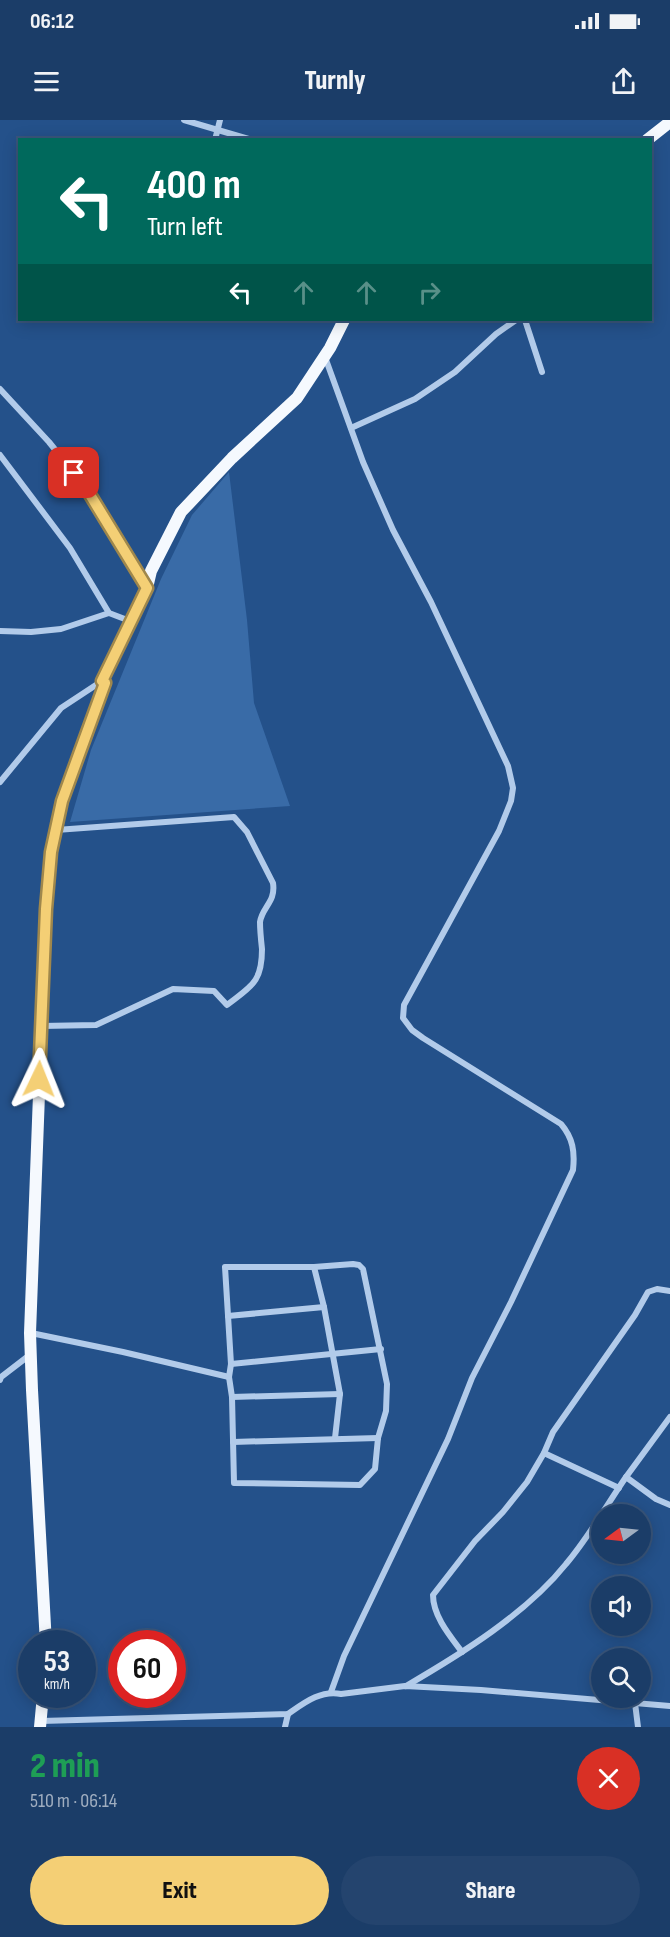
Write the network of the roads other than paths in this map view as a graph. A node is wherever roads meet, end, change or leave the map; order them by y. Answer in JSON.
{"nodes":[{"id":1,"x":184,"y":120,"type":"edge"},
{"id":2,"x":220,"y":120,"type":"edge"},
{"id":3,"x":670,"y":122,"type":"edge"},
{"id":4,"x":216,"y":130,"type":"junction"},
{"id":5,"x":215,"y":138,"type":"edge"},
{"id":6,"x":245,"y":138,"type":"edge"},
{"id":7,"x":650,"y":138,"type":"edge"},
{"id":8,"x":343,"y":321,"type":"edge"},
{"id":9,"x":515,"y":321,"type":"edge"},
{"id":10,"x":525,"y":321,"type":"edge"},
{"id":11,"x":325,"y":356,"type":"junction"},
{"id":12,"x":542,"y":372,"type":"dead end"},
{"id":13,"x":0,"y":389,"type":"edge"},
{"id":14,"x":351,"y":428,"type":"junction"},
{"id":15,"x":0,"y":455,"type":"edge"},
{"id":16,"x":147,"y":588,"type":"junction"},
{"id":17,"x":109,"y":613,"type":"junction"},
{"id":18,"x":130,"y":621,"type":"junction"},
{"id":19,"x":0,"y":631,"type":"edge"},
{"id":20,"x":102,"y":681,"type":"junction"},
{"id":21,"x":0,"y":782,"type":"edge"},
{"id":22,"x":56,"y":830,"type":"junction"},
{"id":23,"x":41,"y":1026,"type":"junction"},
{"id":24,"x":314,"y":1267,"type":"junction"},
{"id":25,"x":670,"y":1291,"type":"edge"},
{"id":26,"x":324,"y":1307,"type":"junction"},
{"id":27,"x":228,"y":1316,"type":"junction"},
{"id":28,"x":30,"y":1333,"type":"junction"},
{"id":29,"x":381,"y":1349,"type":"junction"},
{"id":30,"x":32,"y":1353,"type":"junction"},
{"id":31,"x":333,"y":1354,"type":"junction"},
{"id":32,"x":231,"y":1364,"type":"junction"},
{"id":33,"x":229,"y":1377,"type":"junction"},
{"id":34,"x":0,"y":1380,"type":"edge"},
{"id":35,"x":340,"y":1394,"type":"junction"},
{"id":36,"x":232,"y":1397,"type":"junction"},
{"id":37,"x":670,"y":1417,"type":"edge"},
{"id":38,"x":335,"y":1438,"type":"junction"},
{"id":39,"x":378,"y":1438,"type":"junction"},
{"id":40,"x":233,"y":1442,"type":"junction"},
{"id":41,"x":544,"y":1453,"type":"junction"},
{"id":42,"x":627,"y":1477,"type":"junction"},
{"id":43,"x":619,"y":1488,"type":"junction"},
{"id":44,"x":670,"y":1504,"type":"edge"},
{"id":45,"x":45,"y":1630,"type":"edge"},
{"id":46,"x":462,"y":1652,"type":"junction"},
{"id":47,"x":405,"y":1686,"type":"junction"},
{"id":48,"x":331,"y":1692,"type":"junction"},
{"id":49,"x":591,"y":1699,"type":"edge"},
{"id":50,"x":651,"y":1704,"type":"edge"},
{"id":51,"x":670,"y":1706,"type":"edge"},
{"id":52,"x":42,"y":1708,"type":"edge"},
{"id":53,"x":636,"y":1708,"type":"edge"},
{"id":54,"x":288,"y":1714,"type":"junction"},
{"id":55,"x":40,"y":1724,"type":"edge"},
{"id":56,"x":285,"y":1727,"type":"edge"},
{"id":57,"x":638,"y":1727,"type":"edge"}],
"edges":[{"from":1,"to":4,"type":"street"},
{"from":2,"to":4,"type":"street"},
{"from":3,"to":7,"type":"main road"},
{"from":4,"to":5,"type":"street"},
{"from":4,"to":6,"type":"street"},
{"from":8,"to":11,"type":"main road"},
{"from":9,"to":14,"type":"street"},
{"from":10,"to":12,"type":"street"},
{"from":11,"to":14,"type":"street"},
{"from":11,"to":16,"type":"main road"},
{"from":13,"to":16,"type":"street"},
{"from":14,"to":48,"type":"street"},
{"from":15,"to":17,"type":"street"},
{"from":16,"to":18,"type":"main road"},
{"from":17,"to":18,"type":"street"},
{"from":17,"to":19,"type":"street"},
{"from":18,"to":20,"type":"main road"},
{"from":20,"to":21,"type":"street"},
{"from":20,"to":22,"type":"main road"},
{"from":22,"to":23,"type":"main road"},
{"from":22,"to":23,"type":"street"},
{"from":23,"to":28,"type":"main road"},
{"from":24,"to":26,"type":"street"},
{"from":24,"to":27,"type":"street"},
{"from":24,"to":29,"type":"street"},
{"from":25,"to":41,"type":"street"},
{"from":26,"to":27,"type":"street"},
{"from":26,"to":31,"type":"street"},
{"from":27,"to":32,"type":"street"},
{"from":28,"to":30,"type":"main road"},
{"from":28,"to":33,"type":"street"},
{"from":29,"to":31,"type":"street"},
{"from":29,"to":39,"type":"street"},
{"from":30,"to":34,"type":"street"},
{"from":30,"to":45,"type":"main road"},
{"from":31,"to":32,"type":"street"},
{"from":31,"to":35,"type":"street"},
{"from":32,"to":33,"type":"street"},
{"from":33,"to":36,"type":"street"},
{"from":35,"to":36,"type":"street"},
{"from":35,"to":38,"type":"street"},
{"from":36,"to":40,"type":"street"},
{"from":37,"to":42,"type":"street"},
{"from":38,"to":39,"type":"street"},
{"from":38,"to":40,"type":"street"},
{"from":39,"to":40,"type":"street"},
{"from":41,"to":43,"type":"street"},
{"from":41,"to":46,"type":"street"},
{"from":42,"to":43,"type":"street"},
{"from":42,"to":44,"type":"street"},
{"from":43,"to":46,"type":"street"},
{"from":46,"to":47,"type":"street"},
{"from":47,"to":48,"type":"street"},
{"from":47,"to":49,"type":"street"},
{"from":48,"to":54,"type":"street"},
{"from":50,"to":51,"type":"street"},
{"from":52,"to":55,"type":"main road"},
{"from":53,"to":57,"type":"street"},
{"from":54,"to":55,"type":"street"},
{"from":54,"to":56,"type":"street"}]}
